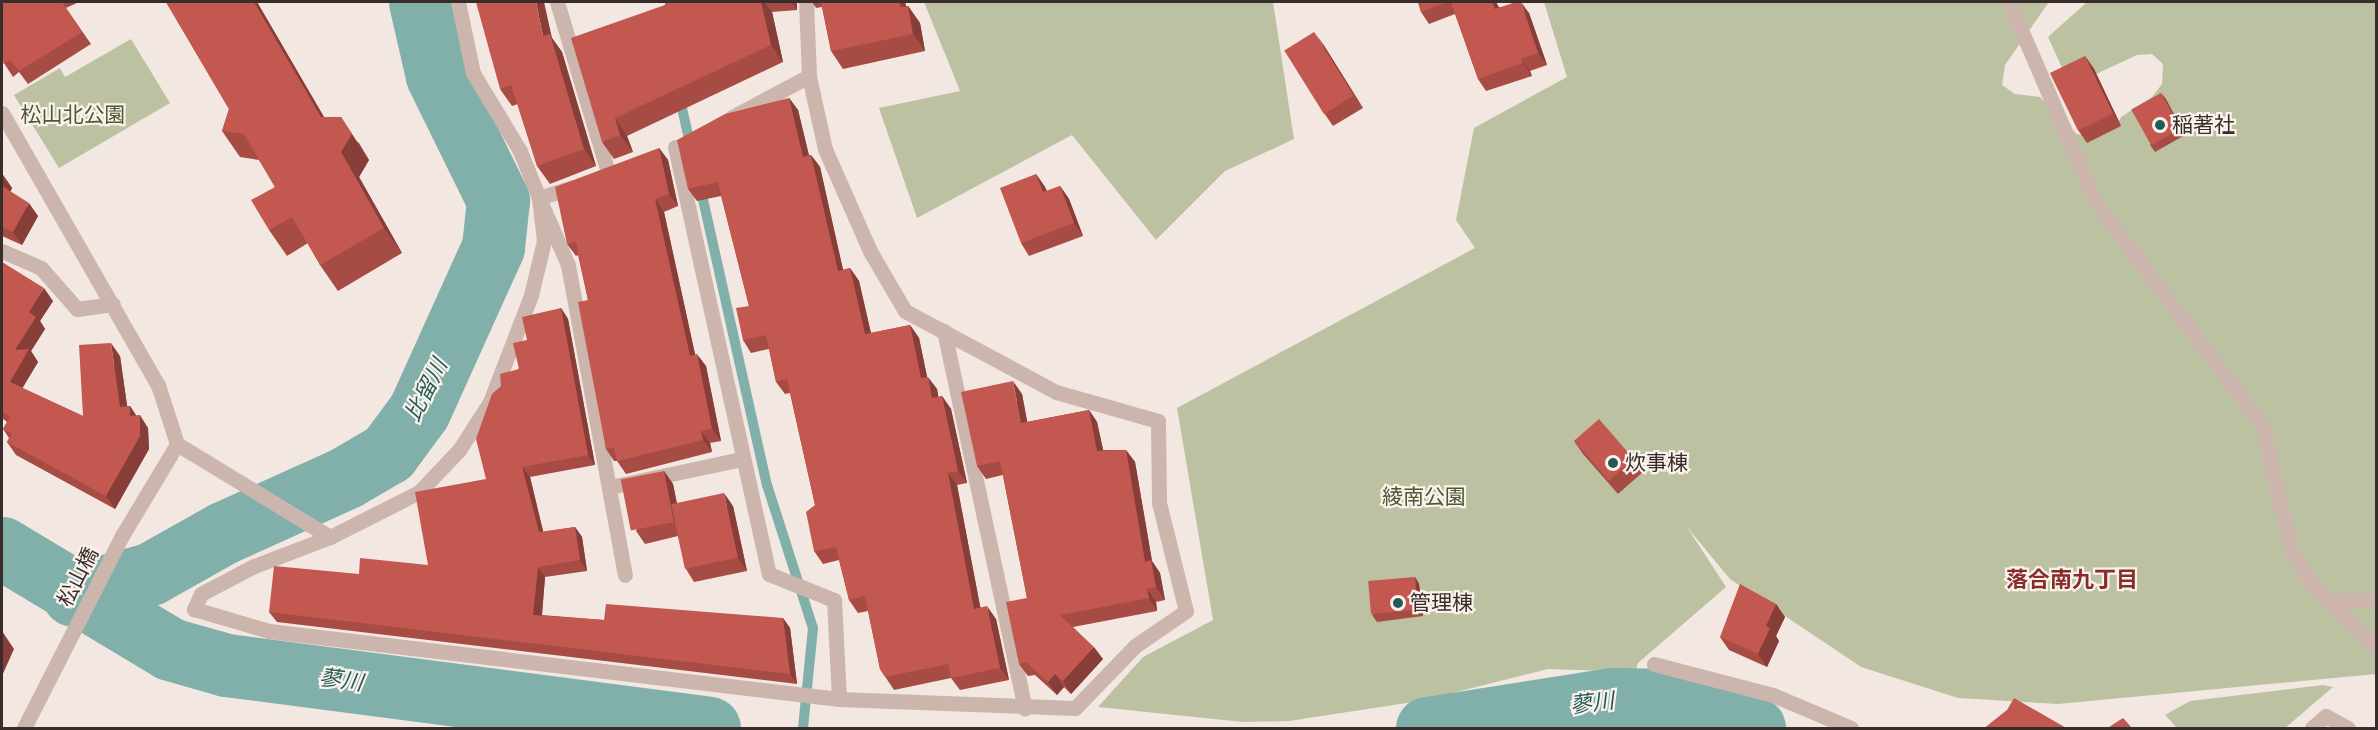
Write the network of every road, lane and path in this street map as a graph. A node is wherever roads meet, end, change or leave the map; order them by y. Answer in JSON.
{"nodes":[{"id":1,"x":458,"y":2,"type":"edge"},
{"id":2,"x":557,"y":2,"type":"edge"},
{"id":3,"x":806,"y":2,"type":"edge"},
{"id":4,"x":2009,"y":2,"type":"edge"},
{"id":5,"x":809,"y":76,"type":"junction"},
{"id":6,"x":2,"y":112,"type":"edge"},
{"id":7,"x":716,"y":125,"type":"edge"},
{"id":8,"x":696,"y":136,"type":"edge"},
{"id":9,"x":539,"y":198,"type":"junction"},
{"id":10,"x":2,"y":251,"type":"edge"},
{"id":11,"x":113,"y":304,"type":"junction"},
{"id":12,"x":944,"y":331,"type":"junction"},
{"id":13,"x":177,"y":444,"type":"junction"},
{"id":14,"x":742,"y":459,"type":"junction"},
{"id":15,"x":610,"y":487,"type":"junction"},
{"id":16,"x":326,"y":533,"type":"junction"},
{"id":17,"x":625,"y":575,"type":"dead end"},
{"id":18,"x":2376,"y":600,"type":"edge"},
{"id":19,"x":2330,"y":601,"type":"junction"},
{"id":20,"x":2376,"y":647,"type":"edge"},
{"id":21,"x":1654,"y":664,"type":"dead end"},
{"id":22,"x":838,"y":699,"type":"junction"},
{"id":23,"x":1025,"y":708,"type":"junction"},
{"id":24,"x":24,"y":729,"type":"edge"},
{"id":25,"x":1851,"y":729,"type":"edge"},
{"id":26,"x":2312,"y":729,"type":"edge"},
{"id":27,"x":2348,"y":729,"type":"edge"}],
"edges":[{"from":1,"to":9,"type":"street"},
{"from":2,"to":9,"type":"street"},
{"from":3,"to":5,"type":"street"},
{"from":4,"to":19,"type":"street"},
{"from":5,"to":7,"type":"street"},
{"from":5,"to":12,"type":"street"},
{"from":6,"to":11,"type":"street"},
{"from":8,"to":14,"type":"street"},
{"from":9,"to":15,"type":"street"},
{"from":9,"to":16,"type":"street"},
{"from":10,"to":11,"type":"street"},
{"from":11,"to":13,"type":"street"},
{"from":12,"to":23,"type":"street"},
{"from":12,"to":23,"type":"street"},
{"from":13,"to":16,"type":"street"},
{"from":13,"to":24,"type":"street","name":"松山橋"},
{"from":14,"to":15,"type":"street"},
{"from":14,"to":22,"type":"street"},
{"from":15,"to":17,"type":"street"},
{"from":16,"to":22,"type":"street"},
{"from":18,"to":19,"type":"street"},
{"from":19,"to":20,"type":"street"},
{"from":21,"to":25,"type":"street"},
{"from":22,"to":23,"type":"street"},
{"from":26,"to":27,"type":"street"}]}
